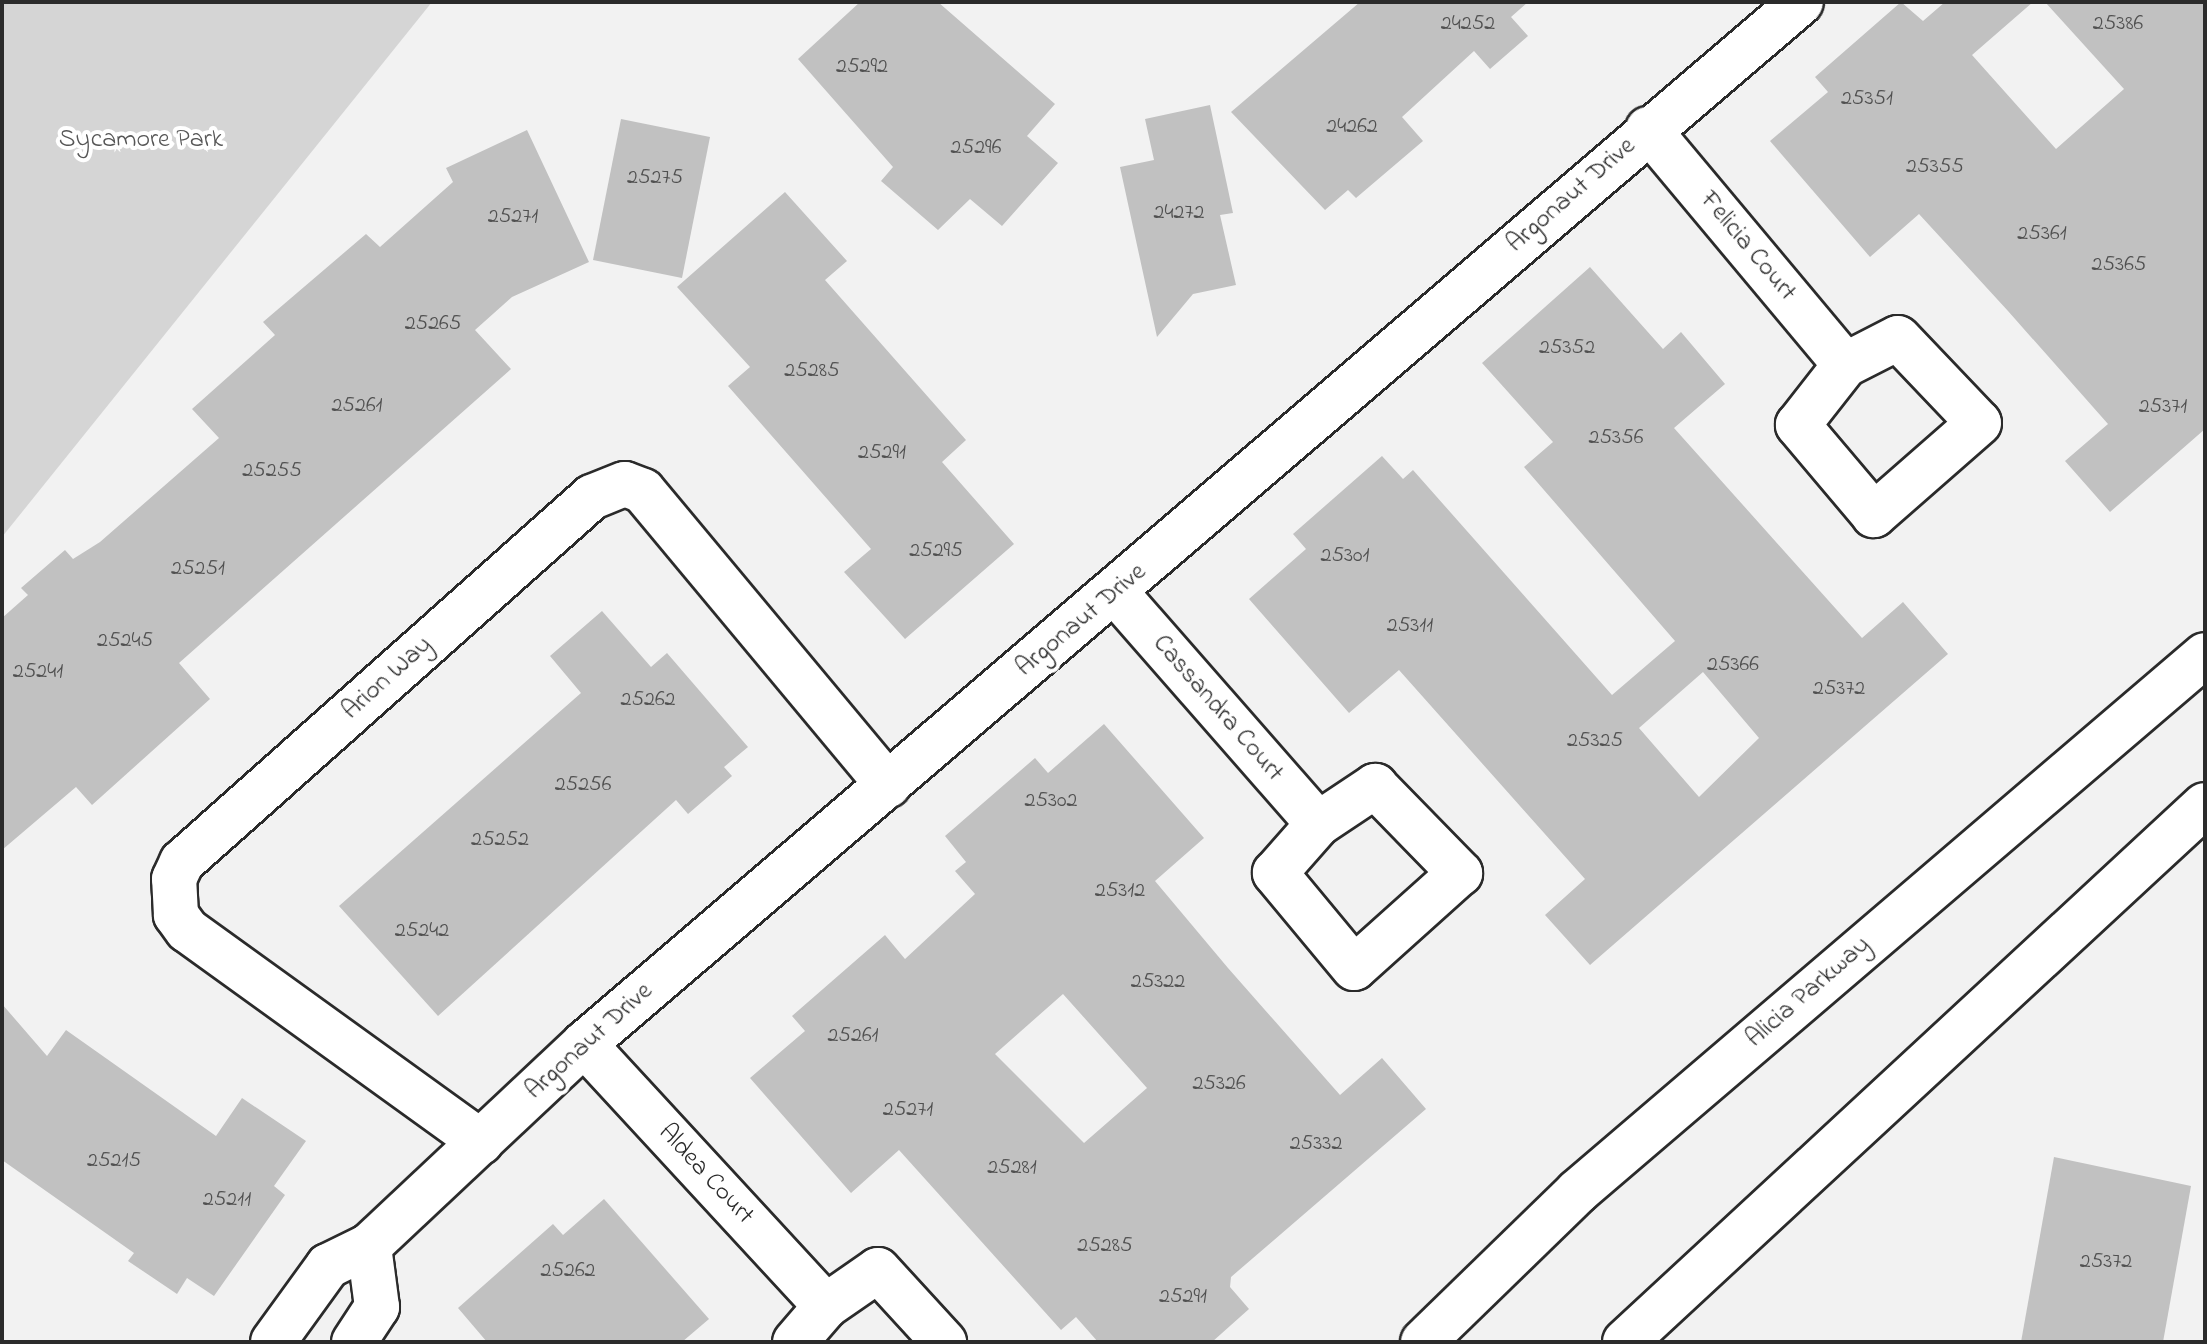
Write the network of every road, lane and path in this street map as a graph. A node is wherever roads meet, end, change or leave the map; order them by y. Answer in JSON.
{"nodes":[{"id":1,"x":1801,"y":2,"type":"edge"},
{"id":2,"x":1648,"y":129,"type":"junction"},
{"id":3,"x":1845,"y":365,"type":"dead end"},
{"id":4,"x":1116,"y":593,"type":"junction"},
{"id":5,"x":2205,"y":655,"type":"edge"},
{"id":6,"x":888,"y":785,"type":"junction"},
{"id":7,"x":2205,"y":805,"type":"edge"},
{"id":8,"x":1318,"y":824,"type":"dead end"},
{"id":9,"x":584,"y":1044,"type":"junction"},
{"id":10,"x":481,"y":1142,"type":"junction"},
{"id":11,"x":369,"y":1246,"type":"junction"},
{"id":12,"x":826,"y":1306,"type":"junction"},
{"id":13,"x":273,"y":1342,"type":"edge"},
{"id":14,"x":354,"y":1342,"type":"edge"},
{"id":15,"x":795,"y":1342,"type":"edge"},
{"id":16,"x":944,"y":1342,"type":"edge"},
{"id":17,"x":1423,"y":1342,"type":"edge"},
{"id":18,"x":1625,"y":1342,"type":"edge"}],
"edges":[{"from":1,"to":2,"type":"street","name":"Argonaut Drive"},
{"from":2,"to":3,"type":"street","name":"Felicia Court"},
{"from":2,"to":4,"type":"street","name":"Argonaut Drive"},
{"from":4,"to":6,"type":"street","name":"Argonaut Drive"},
{"from":4,"to":8,"type":"street","name":"Cassandra Court"},
{"from":5,"to":17,"type":"street","name":"Alicia Parkway"},
{"from":6,"to":9,"type":"street","name":"Argonaut Drive"},
{"from":6,"to":10,"type":"street","name":"Arion Way"},
{"from":7,"to":18,"type":"street"},
{"from":9,"to":10,"type":"street","name":"Argonaut Drive"},
{"from":9,"to":12,"type":"street","name":"Aldea Court"},
{"from":10,"to":11,"type":"street","name":"Argonaut Drive"},
{"from":11,"to":13,"type":"street","name":"Argonaut Drive"},
{"from":11,"to":14,"type":"street"},
{"from":12,"to":15,"type":"street"},
{"from":12,"to":16,"type":"street"}]}
